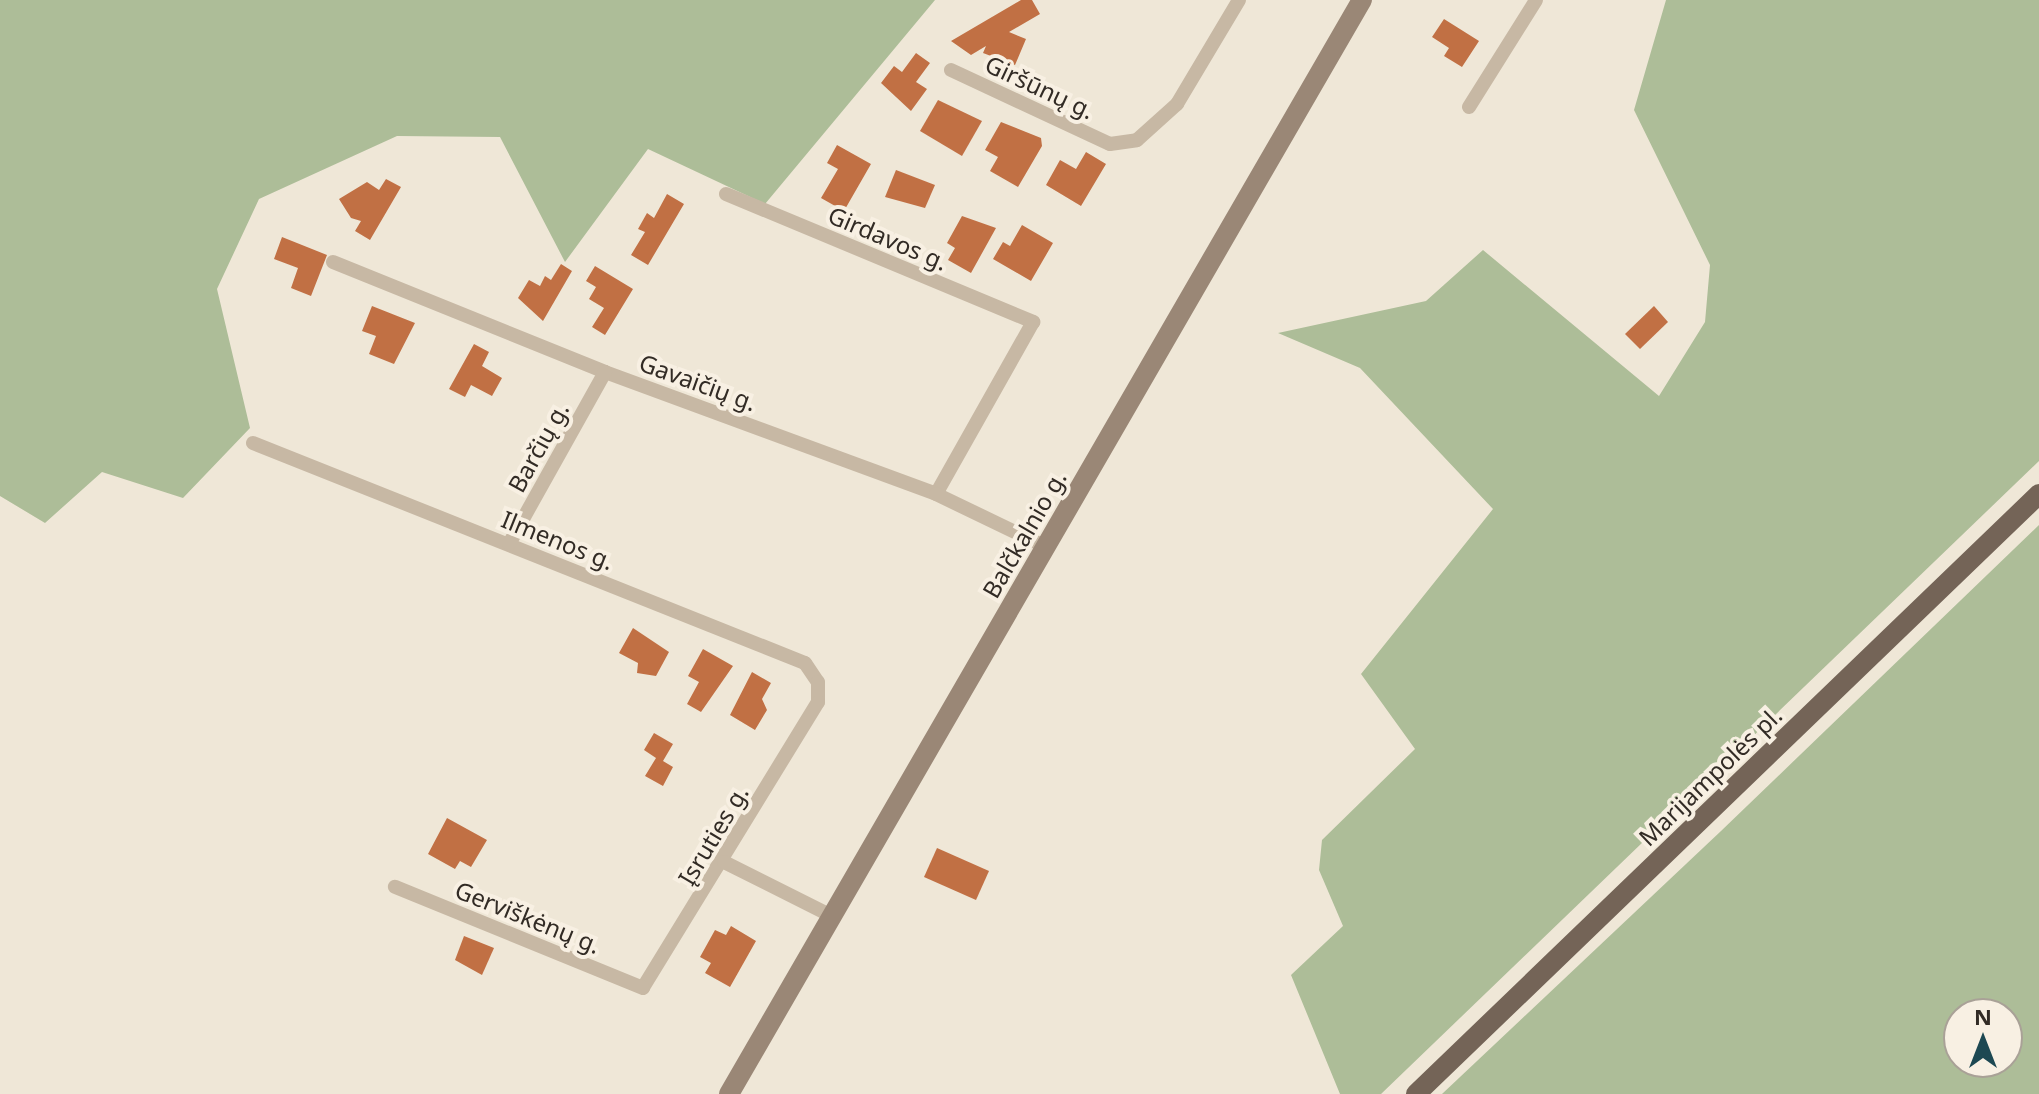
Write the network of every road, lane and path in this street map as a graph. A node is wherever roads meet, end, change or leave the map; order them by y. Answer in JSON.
{"nodes":[{"id":1,"x":1239,"y":0,"type":"edge"},
{"id":2,"x":1362,"y":0,"type":"edge"},
{"id":3,"x":1536,"y":0,"type":"edge"},
{"id":4,"x":951,"y":70,"type":"dead end"},
{"id":5,"x":1469,"y":107,"type":"dead end"},
{"id":6,"x":726,"y":194,"type":"dead end"},
{"id":7,"x":333,"y":262,"type":"dead end"},
{"id":8,"x":605,"y":372,"type":"junction"},
{"id":9,"x":253,"y":443,"type":"dead end"},
{"id":10,"x":936,"y":494,"type":"junction"},
{"id":11,"x":2039,"y":494,"type":"edge"},
{"id":12,"x":509,"y":544,"type":"junction"},
{"id":13,"x":1046,"y":547,"type":"junction"},
{"id":14,"x":818,"y":702,"type":"joint"},
{"id":15,"x":724,"y":862,"type":"junction"},
{"id":16,"x":395,"y":887,"type":"dead end"},
{"id":17,"x":832,"y":916,"type":"junction"},
{"id":18,"x":643,"y":988,"type":"joint"},
{"id":19,"x":729,"y":1094,"type":"edge"},
{"id":20,"x":1416,"y":1094,"type":"edge"}],
"edges":[{"from":1,"to":4,"type":"street","name":"Giršūnų g."},
{"from":2,"to":13,"type":"street","name":"Balčkalnio g."},
{"from":3,"to":5,"type":"street"},
{"from":6,"to":10,"type":"street","name":"Girdavos g."},
{"from":7,"to":8,"type":"street","name":"Gavaičių g."},
{"from":8,"to":10,"type":"street","name":"Gavaičių g."},
{"from":8,"to":12,"type":"street","name":"Barčių g."},
{"from":9,"to":12,"type":"street","name":"Ilmenos g."},
{"from":10,"to":13,"type":"street","name":"Gavaičių g."},
{"from":11,"to":20,"type":"main road","name":"Marijampolės pl."},
{"from":12,"to":14,"type":"street","name":"Ilmenos g."},
{"from":13,"to":17,"type":"street","name":"Balčkalnio g."},
{"from":14,"to":15,"type":"street","name":"Įsruties g."},
{"from":15,"to":17,"type":"street"},
{"from":15,"to":18,"type":"street","name":"Įsruties g."},
{"from":16,"to":18,"type":"street","name":"Gerviškėnų g."},
{"from":17,"to":19,"type":"street","name":"Balčkalnio g."}]}
